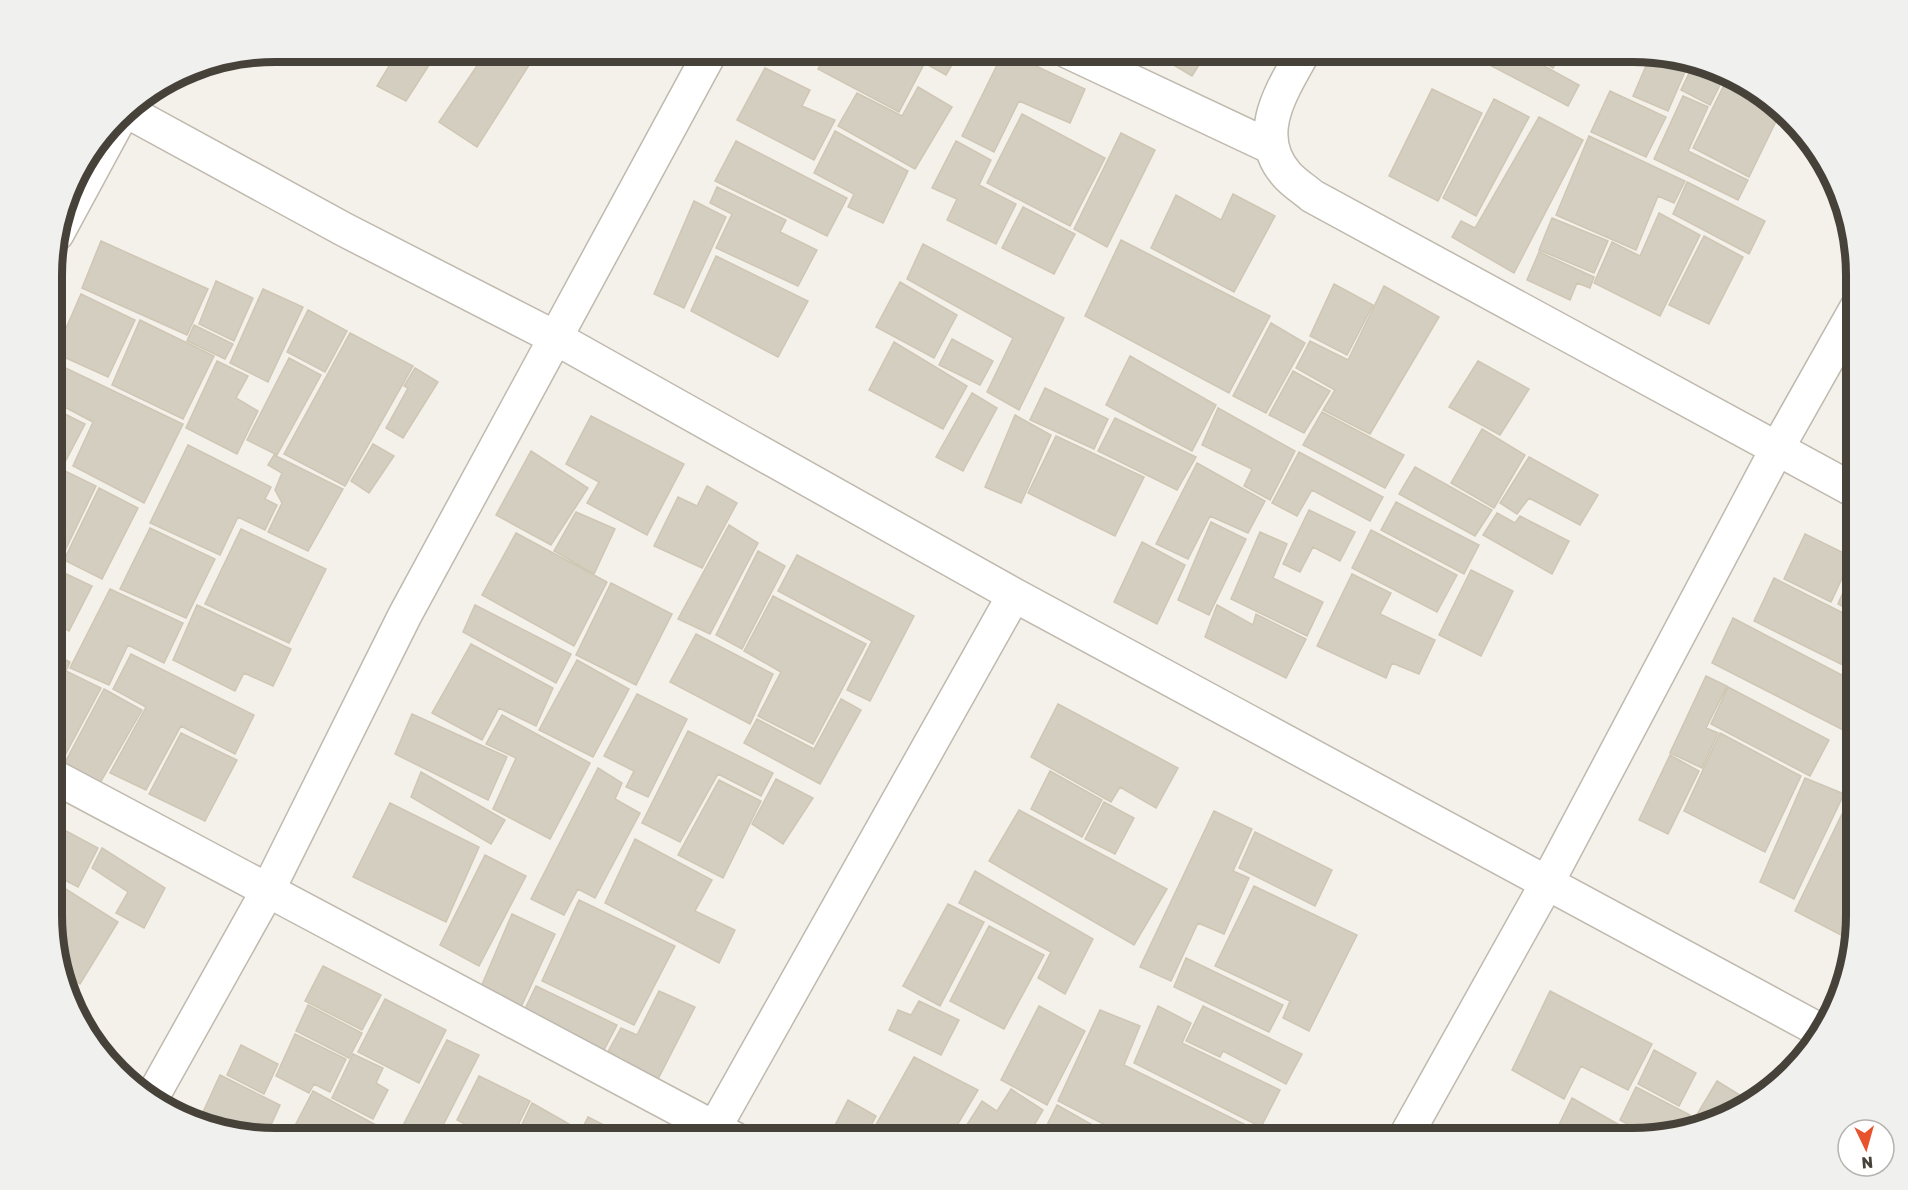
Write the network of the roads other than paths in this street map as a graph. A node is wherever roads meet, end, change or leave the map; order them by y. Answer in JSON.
{"nodes":[{"id":1,"x":705,"y":62,"type":"edge"},
{"id":2,"x":1090,"y":62,"type":"edge"},
{"id":3,"x":1298,"y":62,"type":"edge"},
{"id":4,"x":132,"y":116,"type":"edge"},
{"id":5,"x":104,"y":147,"type":"edge"},
{"id":6,"x":1271,"y":147,"type":"junction"},
{"id":7,"x":75,"y":201,"type":"edge"},
{"id":8,"x":1846,"y":326,"type":"edge"},
{"id":9,"x":554,"y":338,"type":"junction"},
{"id":10,"x":1778,"y":447,"type":"junction"},
{"id":11,"x":1846,"y":486,"type":"edge"},
{"id":12,"x":1014,"y":595,"type":"junction"},
{"id":13,"x":62,"y":781,"type":"edge"},
{"id":14,"x":1547,"y":883,"type":"junction"},
{"id":15,"x":268,"y":890,"type":"junction"},
{"id":16,"x":1815,"y":1028,"type":"edge"},
{"id":17,"x":155,"y":1092,"type":"edge"},
{"id":18,"x":716,"y":1128,"type":"edge"},
{"id":19,"x":728,"y":1128,"type":"edge"},
{"id":20,"x":1410,"y":1128,"type":"edge"}],
"edges":[{"from":1,"to":9,"type":"street"},
{"from":2,"to":6,"type":"street"},
{"from":3,"to":6,"type":"street"},
{"from":4,"to":9,"type":"street"},
{"from":5,"to":7,"type":"street"},
{"from":6,"to":10,"type":"street"},
{"from":8,"to":10,"type":"street"},
{"from":9,"to":12,"type":"street"},
{"from":9,"to":15,"type":"street"},
{"from":10,"to":11,"type":"street"},
{"from":10,"to":14,"type":"street"},
{"from":12,"to":14,"type":"street"},
{"from":12,"to":19,"type":"street"},
{"from":13,"to":15,"type":"street"},
{"from":14,"to":16,"type":"street"},
{"from":14,"to":20,"type":"street"},
{"from":15,"to":17,"type":"street"},
{"from":15,"to":18,"type":"street"}]}
